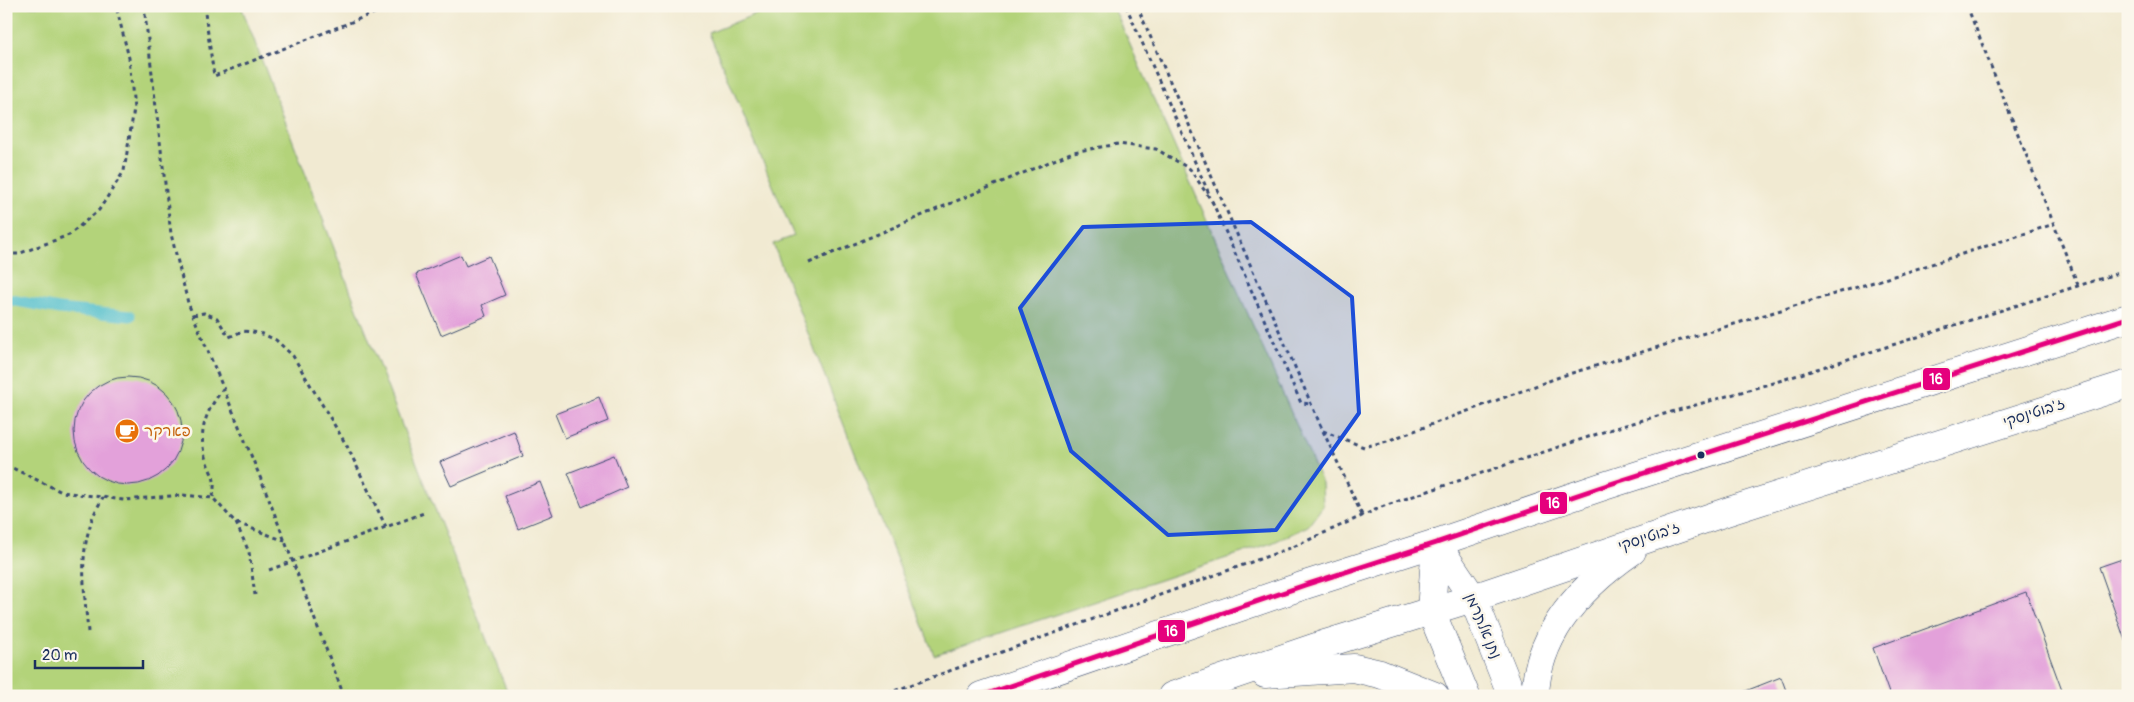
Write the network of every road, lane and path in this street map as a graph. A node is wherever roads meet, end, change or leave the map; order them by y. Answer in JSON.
{"nodes":[{"id":1,"x":116,"y":6,"type":"edge"},
{"id":2,"x":144,"y":6,"type":"edge"},
{"id":3,"x":204,"y":6,"type":"edge"},
{"id":4,"x":392,"y":6,"type":"edge"},
{"id":5,"x":1126,"y":6,"type":"edge"},
{"id":6,"x":1137,"y":6,"type":"edge"},
{"id":7,"x":1967,"y":6,"type":"edge"},
{"id":8,"x":1213,"y":203,"type":"junction"},
{"id":9,"x":2054,"y":224,"type":"junction"},
{"id":10,"x":6,"y":254,"type":"edge"},
{"id":11,"x":809,"y":263,"type":"dead end"},
{"id":12,"x":2128,"y":270,"type":"edge"},
{"id":13,"x":2078,"y":285,"type":"junction"},
{"id":14,"x":193,"y":315,"type":"junction"},
{"id":15,"x":2128,"y":318,"type":"edge"},
{"id":16,"x":2128,"y":384,"type":"edge"},
{"id":17,"x":223,"y":389,"type":"junction"},
{"id":18,"x":1312,"y":404,"type":"junction"},
{"id":19,"x":1323,"y":431,"type":"junction"},
{"id":20,"x":6,"y":465,"type":"edge"},
{"id":21,"x":103,"y":497,"type":"junction"},
{"id":22,"x":213,"y":498,"type":"junction"},
{"id":23,"x":424,"y":512,"type":"dead end"},
{"id":24,"x":1362,"y":515,"type":"junction"},
{"id":25,"x":236,"y":523,"type":"junction"},
{"id":26,"x":386,"y":527,"type":"junction"},
{"id":27,"x":1660,"y":533,"type":"junction"},
{"id":28,"x":285,"y":541,"type":"junction"},
{"id":29,"x":1436,"y":543,"type":"junction"},
{"id":30,"x":293,"y":561,"type":"junction"},
{"id":31,"x":269,"y":570,"type":"dead end"},
{"id":32,"x":255,"y":595,"type":"dead end"},
{"id":33,"x":1474,"y":598,"type":"junction"},
{"id":34,"x":1431,"y":611,"type":"junction"},
{"id":35,"x":88,"y":632,"type":"dead end"},
{"id":36,"x":1232,"y":676,"type":"junction"},
{"id":37,"x":344,"y":696,"type":"edge"},
{"id":38,"x":880,"y":696,"type":"edge"},
{"id":39,"x":981,"y":696,"type":"edge"},
{"id":40,"x":1172,"y":696,"type":"edge"},
{"id":41,"x":1435,"y":696,"type":"edge"},
{"id":42,"x":1466,"y":696,"type":"edge"},
{"id":43,"x":1512,"y":696,"type":"edge"},
{"id":44,"x":1535,"y":696,"type":"edge"}],
"edges":[{"from":1,"to":10,"type":"path"},
{"from":2,"to":14,"type":"path"},
{"from":3,"to":4,"type":"path"},
{"from":5,"to":8,"type":"path"},
{"from":6,"to":18,"type":"path"},
{"from":7,"to":9,"type":"path"},
{"from":8,"to":11,"type":"path"},
{"from":8,"to":18,"type":"path"},
{"from":9,"to":13,"type":"path"},
{"from":9,"to":19,"type":"path"},
{"from":12,"to":13,"type":"path"},
{"from":13,"to":24,"type":"path"},
{"from":14,"to":17,"type":"path"},
{"from":14,"to":26,"type":"path"},
{"from":15,"to":29,"type":"main road"},
{"from":16,"to":27,"type":"main road","name":"ז'בוטינסקי"},
{"from":17,"to":22,"type":"path"},
{"from":17,"to":28,"type":"path"},
{"from":18,"to":19,"type":"path"},
{"from":19,"to":24,"type":"path"},
{"from":20,"to":21,"type":"path"},
{"from":21,"to":22,"type":"path"},
{"from":21,"to":35,"type":"path"},
{"from":22,"to":25,"type":"path"},
{"from":23,"to":26,"type":"path"},
{"from":24,"to":38,"type":"path"},
{"from":25,"to":28,"type":"path"},
{"from":25,"to":32,"type":"path"},
{"from":26,"to":30,"type":"path"},
{"from":27,"to":33,"type":"main road","name":"ז'בוטינסקי"},
{"from":27,"to":44,"type":"main road"},
{"from":28,"to":30,"type":"path"},
{"from":29,"to":33,"type":"main road","name":"נתן אלתרמן"},
{"from":29,"to":34,"type":"main road"},
{"from":29,"to":39,"type":"main road"},
{"from":30,"to":31,"type":"path"},
{"from":30,"to":37,"type":"path"},
{"from":33,"to":34,"type":"main road","name":"ז'בוטינסקי"},
{"from":33,"to":43,"type":"main road","name":"נתן אלתרמן"},
{"from":34,"to":36,"type":"main road","name":"ז'בוטינסקי"},
{"from":34,"to":42,"type":"main road"},
{"from":36,"to":40,"type":"main road","name":"ז'בוטינסקי"},
{"from":36,"to":41,"type":"main road"}]}
